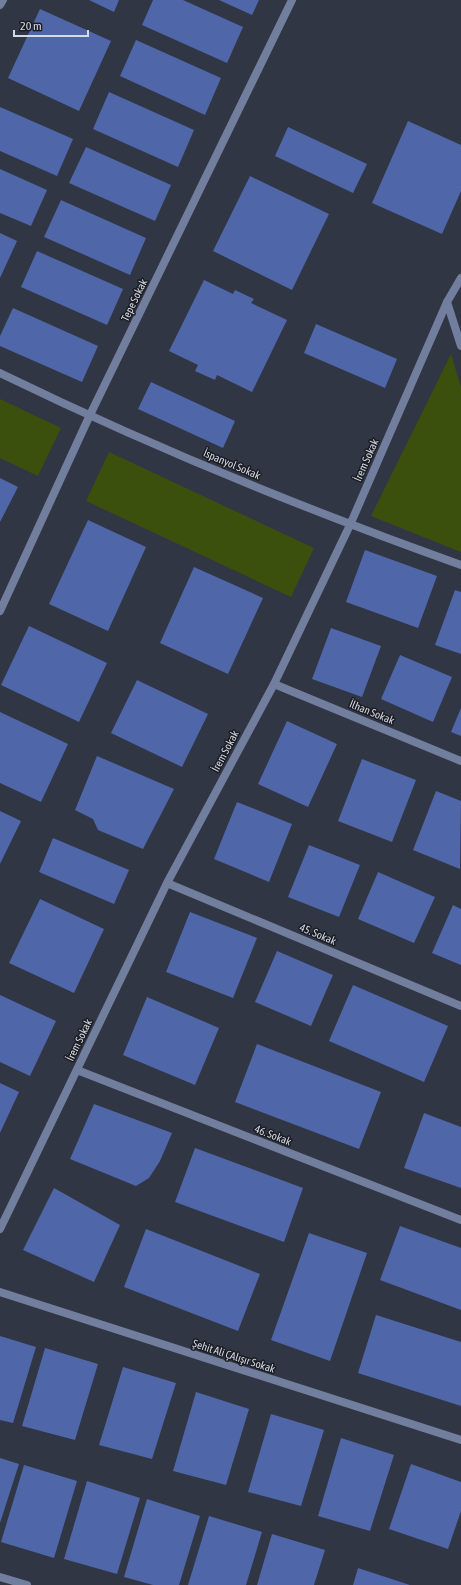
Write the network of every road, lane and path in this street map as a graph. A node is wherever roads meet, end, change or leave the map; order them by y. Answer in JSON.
{"nodes":[{"id":1,"x":3,"y":0,"type":"edge"},
{"id":2,"x":292,"y":0,"type":"edge"},
{"id":3,"x":0,"y":5,"type":"edge"},
{"id":4,"x":461,"y":278,"type":"edge"},
{"id":5,"x":447,"y":302,"type":"junction"},
{"id":6,"x":461,"y":346,"type":"edge"},
{"id":7,"x":0,"y":373,"type":"edge"},
{"id":8,"x":89,"y":416,"type":"junction"},
{"id":9,"x":350,"y":525,"type":"junction"},
{"id":10,"x":461,"y":565,"type":"edge"},
{"id":11,"x":0,"y":611,"type":"edge"},
{"id":12,"x":274,"y":684,"type":"junction"},
{"id":13,"x":461,"y":761,"type":"edge"},
{"id":14,"x":167,"y":883,"type":"junction"},
{"id":15,"x":461,"y":1006,"type":"edge"},
{"id":16,"x":77,"y":1070,"type":"junction"},
{"id":17,"x":461,"y":1220,"type":"edge"},
{"id":18,"x":0,"y":1229,"type":"edge"},
{"id":19,"x":0,"y":1292,"type":"edge"},
{"id":20,"x":461,"y":1440,"type":"edge"},
{"id":21,"x":0,"y":1577,"type":"edge"},
{"id":22,"x":27,"y":1585,"type":"edge"}],
"edges":[{"from":1,"to":3,"type":"street"},
{"from":2,"to":8,"type":"street","name":"Tepe Sokak"},
{"from":4,"to":5,"type":"street","name":"İrem Sokak"},
{"from":5,"to":6,"type":"street"},
{"from":5,"to":9,"type":"street","name":"İrem Sokak"},
{"from":7,"to":8,"type":"street","name":"İspanyol Sokak"},
{"from":8,"to":9,"type":"street","name":"İspanyol Sokak"},
{"from":8,"to":11,"type":"street","name":"Tepe Sokak"},
{"from":9,"to":10,"type":"street","name":"İspanyol Sokak"},
{"from":9,"to":12,"type":"street","name":"İrem Sokak"},
{"from":12,"to":13,"type":"street","name":"İlhan Sokak"},
{"from":12,"to":14,"type":"street","name":"İrem Sokak"},
{"from":14,"to":15,"type":"street","name":"45. Sokak"},
{"from":14,"to":16,"type":"street","name":"İrem Sokak"},
{"from":16,"to":17,"type":"street","name":"46. Sokak"},
{"from":16,"to":18,"type":"street","name":"İrem Sokak"},
{"from":19,"to":20,"type":"street","name":"Şehit Ali ÇAlışır Sokak"},
{"from":21,"to":22,"type":"street"}]}
